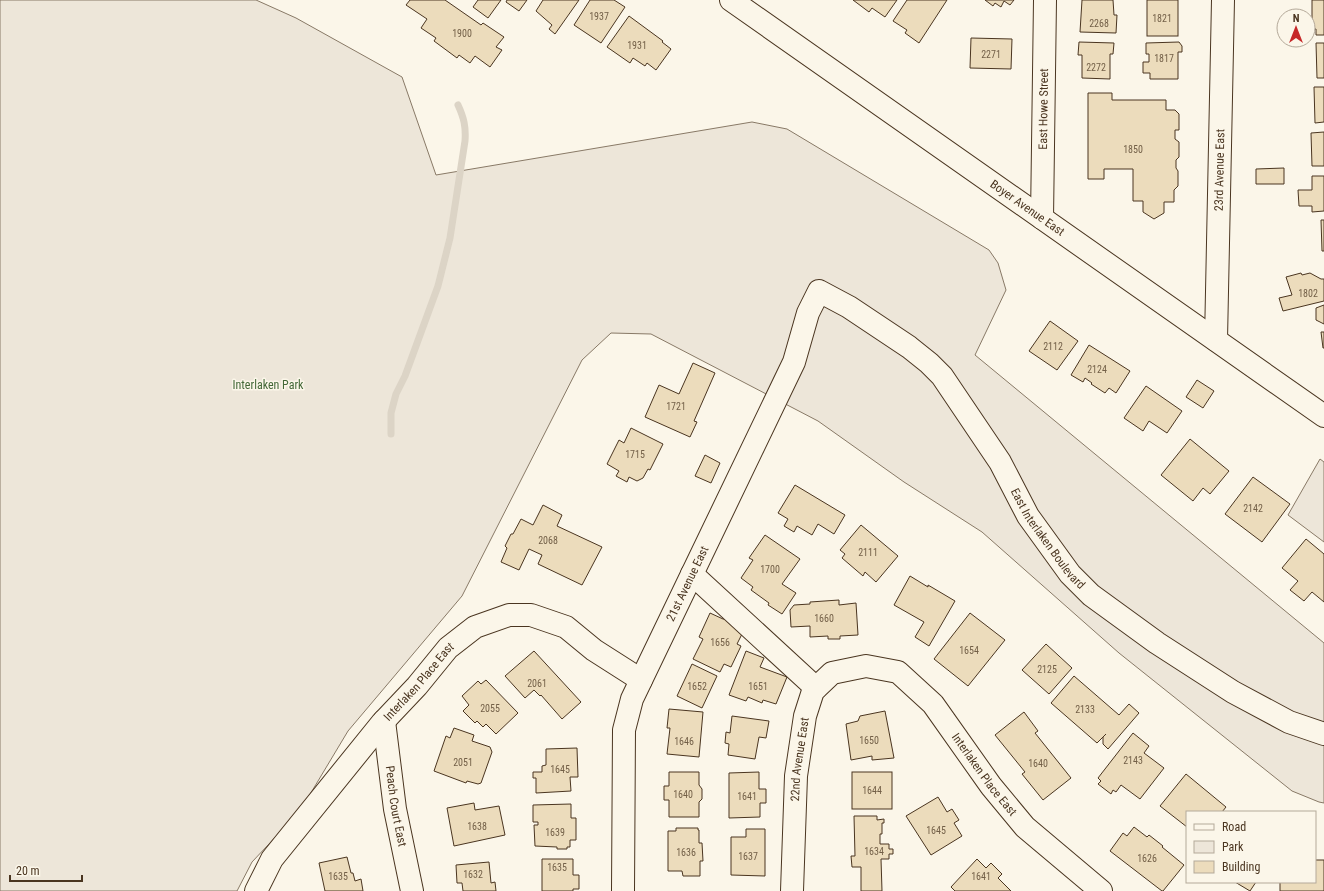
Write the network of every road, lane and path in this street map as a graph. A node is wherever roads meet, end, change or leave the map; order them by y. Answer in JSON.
{"nodes":[{"id":1,"x":731,"y":0,"type":"edge"},
{"id":2,"x":1045,"y":0,"type":"edge"},
{"id":3,"x":1223,"y":0,"type":"edge"},
{"id":4,"x":1042,"y":218,"type":"junction"},
{"id":5,"x":819,"y":291,"type":"joint"},
{"id":6,"x":1216,"y":340,"type":"junction"},
{"id":7,"x":1324,"y":416,"type":"edge"},
{"id":8,"x":692,"y":574,"type":"junction"},
{"id":9,"x":866,"y":666,"type":"joint"},
{"id":10,"x":641,"y":680,"type":"junction"},
{"id":11,"x":816,"y":688,"type":"junction"},
{"id":12,"x":384,"y":721,"type":"junction"},
{"id":13,"x":1324,"y":734,"type":"edge"},
{"id":14,"x":256,"y":891,"type":"edge"},
{"id":15,"x":412,"y":891,"type":"edge"},
{"id":16,"x":623,"y":891,"type":"edge"},
{"id":17,"x":792,"y":891,"type":"edge"},
{"id":18,"x":1101,"y":891,"type":"edge"}],
"edges":[{"from":1,"to":4,"type":"street","name":"Boyer Avenue East"},
{"from":2,"to":4,"type":"street","name":"East Howe Street"},
{"from":3,"to":6,"type":"street","name":"23rd Avenue East"},
{"from":4,"to":6,"type":"street","name":"Boyer Avenue East"},
{"from":5,"to":8,"type":"street","name":"21st Avenue East"},
{"from":5,"to":13,"type":"street","name":"East Interlaken Boulevard"},
{"from":6,"to":7,"type":"street","name":"Boyer Avenue East"},
{"from":8,"to":10,"type":"street","name":"21st Avenue East"},
{"from":8,"to":11,"type":"street"},
{"from":9,"to":11,"type":"street","name":"22nd Avenue East"},
{"from":9,"to":18,"type":"street","name":"Interlaken Place East"},
{"from":10,"to":12,"type":"street","name":"Interlaken Place East"},
{"from":10,"to":16,"type":"street","name":"21st Avenue East"},
{"from":11,"to":17,"type":"street","name":"22nd Avenue East"},
{"from":12,"to":14,"type":"street","name":"Interlaken Place East"},
{"from":12,"to":15,"type":"street","name":"Peach Court East"}]}
